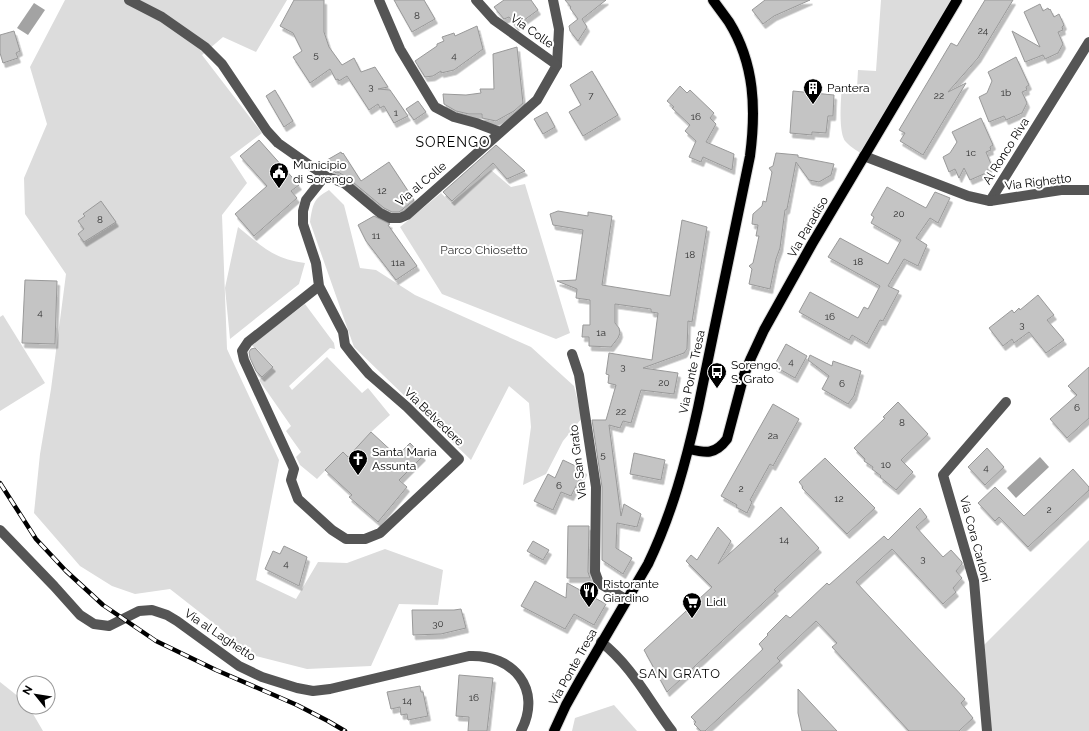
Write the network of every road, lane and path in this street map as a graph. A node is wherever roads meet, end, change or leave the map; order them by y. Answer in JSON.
{"nodes":[{"id":1,"x":129,"y":0,"type":"edge"},
{"id":2,"x":379,"y":0,"type":"edge"},
{"id":3,"x":476,"y":0,"type":"edge"},
{"id":4,"x":553,"y":0,"type":"edge"},
{"id":5,"x":713,"y":0,"type":"edge"},
{"id":6,"x":957,"y":0,"type":"edge"},
{"id":7,"x":1089,"y":42,"type":"edge"},
{"id":8,"x":557,"y":65,"type":"junction"},
{"id":9,"x":500,"y":132,"type":"junction"},
{"id":10,"x":864,"y":156,"type":"junction"},
{"id":11,"x":325,"y":176,"type":"junction"},
{"id":12,"x":1089,"y":190,"type":"edge"},
{"id":13,"x":990,"y":201,"type":"junction"},
{"id":14,"x":319,"y":286,"type":"junction"},
{"id":15,"x":572,"y":354,"type":"dead end"},
{"id":16,"x":1006,"y":402,"type":"dead end"},
{"id":17,"x":688,"y":449,"type":"junction"},
{"id":18,"x":0,"y":530,"type":"edge"},
{"id":19,"x":627,"y":600,"type":"junction"},
{"id":20,"x":601,"y":642,"type":"junction"},
{"id":21,"x":521,"y":731,"type":"edge"},
{"id":22,"x":554,"y":731,"type":"edge"},
{"id":23,"x":672,"y":731,"type":"edge"},
{"id":24,"x":987,"y":731,"type":"edge"}],
"edges":[{"from":1,"to":11,"type":"street","name":"Via al Colle"},
{"from":2,"to":9,"type":"street"},
{"from":3,"to":8,"type":"street","name":"Via Colle"},
{"from":4,"to":8,"type":"street","name":"Via al Colle"},
{"from":5,"to":17,"type":"main road","name":"Via Ponte Tresa"},
{"from":6,"to":10,"type":"main road","name":"Via Paradiso"},
{"from":7,"to":13,"type":"street","name":"Al Ronco Riva"},
{"from":8,"to":9,"type":"street","name":"Via al Colle"},
{"from":9,"to":11,"type":"street","name":"Via al Colle"},
{"from":10,"to":13,"type":"street","name":"Al Ronco Riva"},
{"from":10,"to":17,"type":"main road","name":"Via Paradiso"},
{"from":11,"to":14,"type":"street","name":"Via Belvedere"},
{"from":12,"to":13,"type":"street","name":"Via Righetto"},
{"from":14,"to":14,"type":"street","name":"Via Belvedere"},
{"from":15,"to":19,"type":"street","name":"Via San Grato"},
{"from":16,"to":24,"type":"street","name":"Via Cora Carloni"},
{"from":17,"to":19,"type":"main road","name":"Via Ponte Tresa"},
{"from":18,"to":21,"type":"street","name":"Via al Laghetto"},
{"from":19,"to":20,"type":"main road","name":"Via Ponte Tresa"},
{"from":20,"to":22,"type":"main road","name":"Via Ponte Tresa"},
{"from":20,"to":23,"type":"street"}]}
